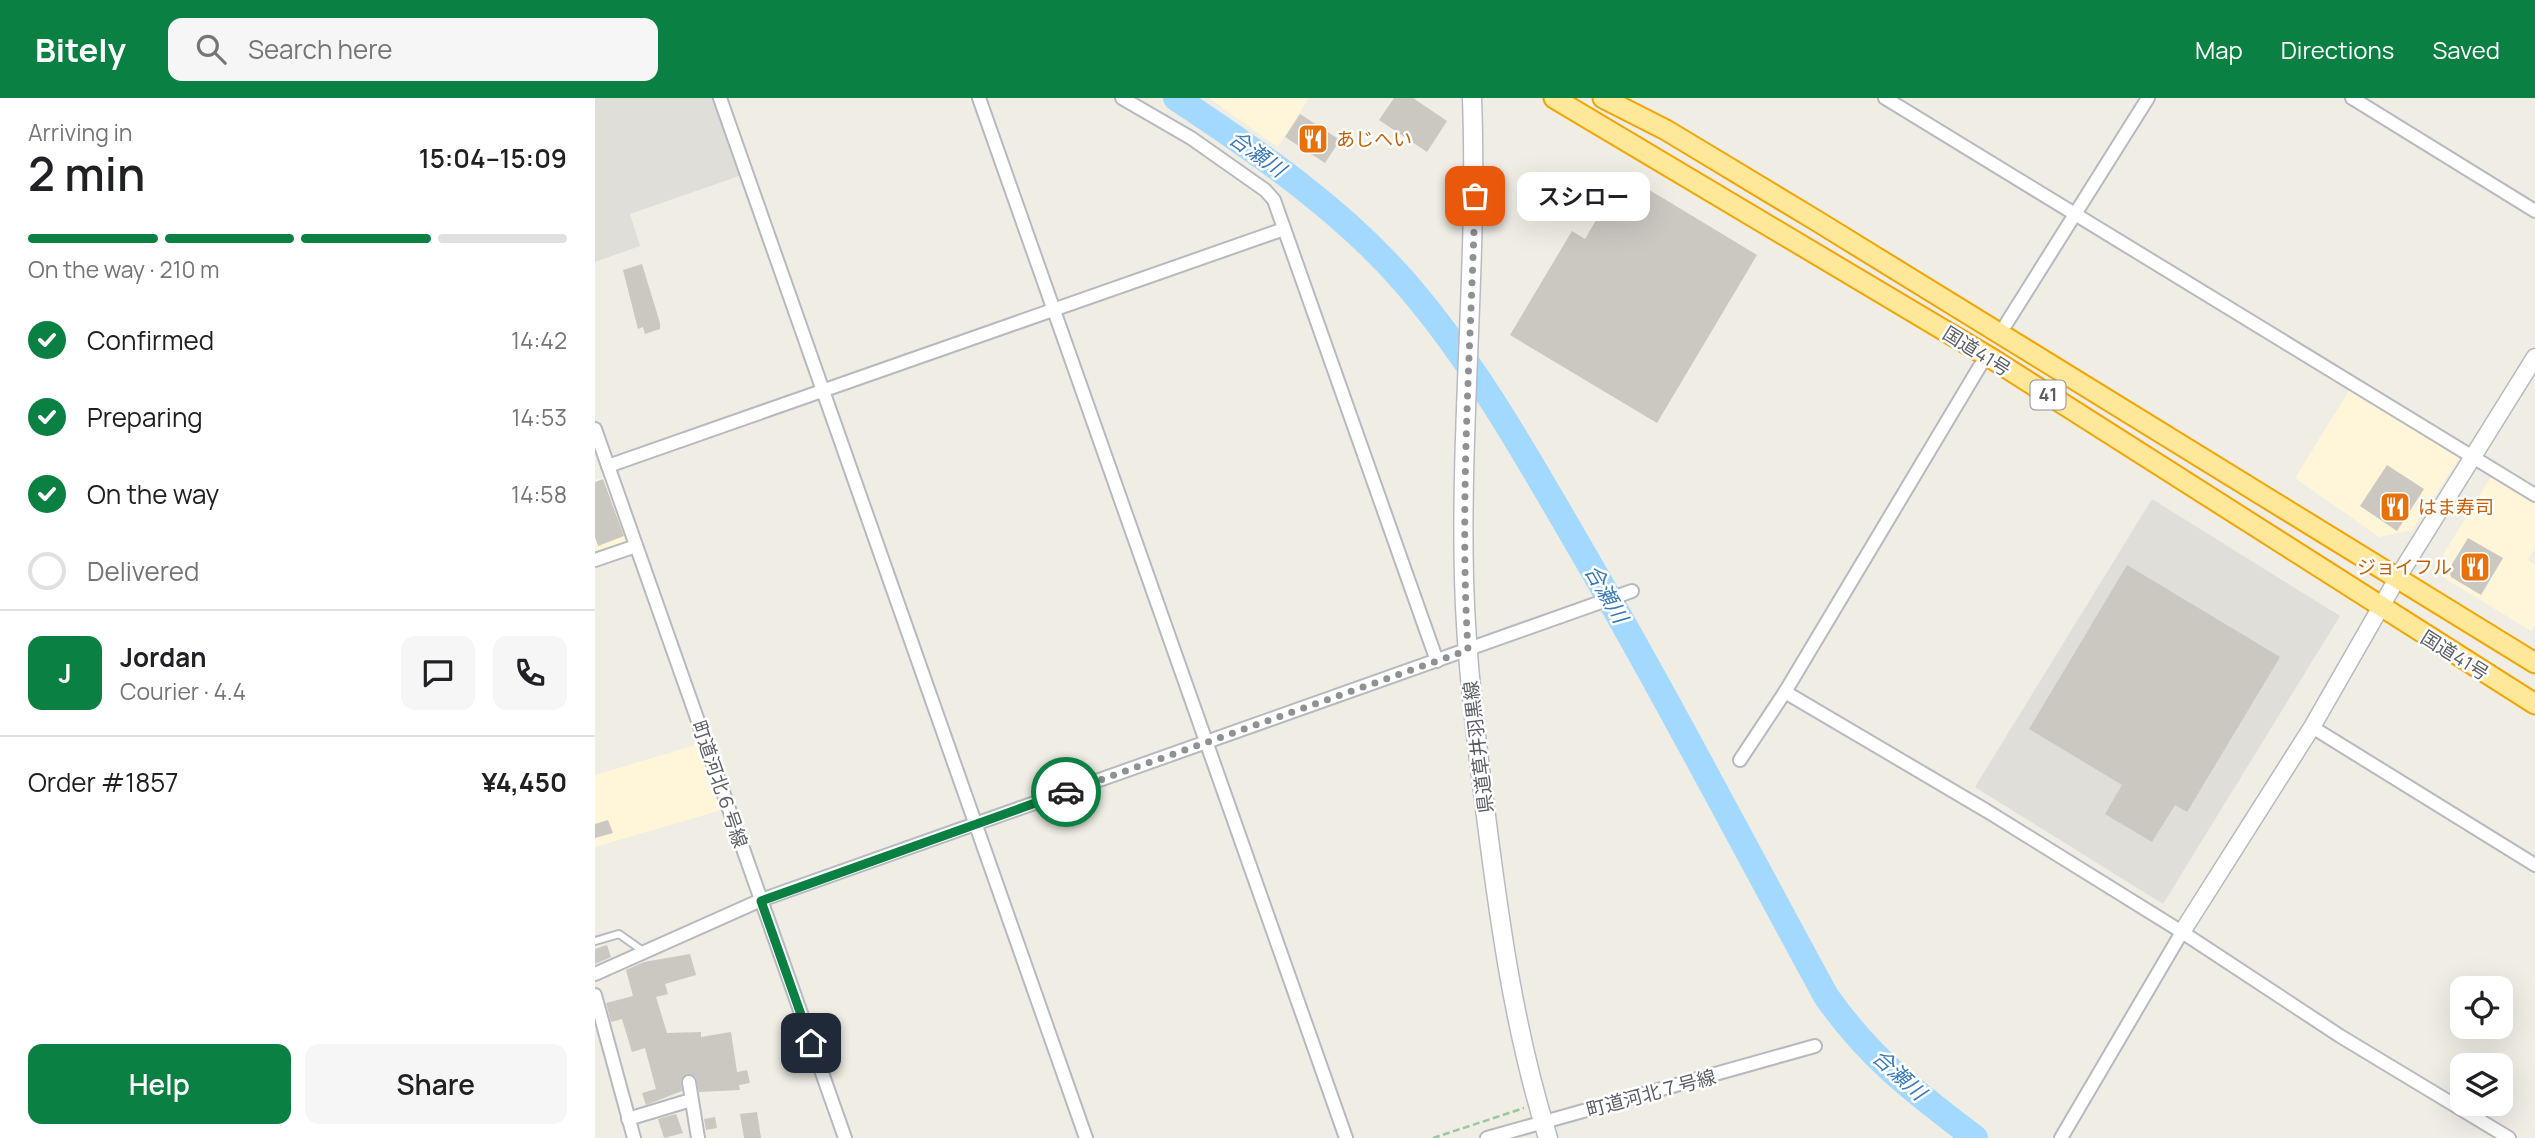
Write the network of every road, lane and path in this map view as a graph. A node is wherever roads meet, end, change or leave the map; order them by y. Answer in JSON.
{"nodes":[{"id":1,"x":720,"y":98,"type":"edge"},
{"id":2,"x":979,"y":98,"type":"edge"},
{"id":3,"x":1122,"y":98,"type":"edge"},
{"id":4,"x":1472,"y":98,"type":"edge"},
{"id":5,"x":1554,"y":98,"type":"edge"},
{"id":6,"x":1885,"y":98,"type":"edge"},
{"id":7,"x":2148,"y":98,"type":"edge"},
{"id":8,"x":2352,"y":98,"type":"edge"},
{"id":9,"x":1613,"y":100,"type":"edge"},
{"id":10,"x":2535,"y":211,"type":"edge"},
{"id":11,"x":2076,"y":216,"type":"junction"},
{"id":12,"x":1284,"y":229,"type":"junction"},
{"id":13,"x":1056,"y":309,"type":"junction"},
{"id":14,"x":2006,"y":324,"type":"dead end"},
{"id":15,"x":2535,"y":357,"type":"edge"},
{"id":16,"x":1980,"y":366,"type":"dead end"},
{"id":17,"x":824,"y":391,"type":"junction"},
{"id":18,"x":595,"y":429,"type":"edge"},
{"id":19,"x":2473,"y":458,"type":"junction"},
{"id":20,"x":608,"y":466,"type":"junction"},
{"id":21,"x":2535,"y":495,"type":"edge"},
{"id":22,"x":636,"y":546,"type":"junction"},
{"id":23,"x":595,"y":560,"type":"edge"},
{"id":24,"x":2398,"y":577,"type":"junction"},
{"id":25,"x":1632,"y":591,"type":"dead end"},
{"id":26,"x":2380,"y":608,"type":"junction"},
{"id":27,"x":1468,"y":650,"type":"junction"},
{"id":28,"x":1437,"y":662,"type":"junction"},
{"id":29,"x":2535,"y":663,"type":"edge"},
{"id":30,"x":1785,"y":692,"type":"junction"},
{"id":31,"x":2535,"y":704,"type":"edge"},
{"id":32,"x":2312,"y":727,"type":"junction"},
{"id":33,"x":1206,"y":743,"type":"junction"},
{"id":34,"x":1740,"y":760,"type":"dead end"},
{"id":35,"x":976,"y":824,"type":"junction"},
{"id":36,"x":2535,"y":865,"type":"edge"},
{"id":37,"x":761,"y":901,"type":"junction"},
{"id":38,"x":2182,"y":932,"type":"junction"},
{"id":39,"x":595,"y":941,"type":"edge"},
{"id":40,"x":646,"y":953,"type":"junction"},
{"id":41,"x":595,"y":974,"type":"edge"},
{"id":42,"x":595,"y":995,"type":"edge"},
{"id":43,"x":1815,"y":1046,"type":"dead end"},
{"id":44,"x":689,"y":1082,"type":"dead end"},
{"id":45,"x":691,"y":1100,"type":"junction"},
{"id":46,"x":628,"y":1119,"type":"junction"},
{"id":47,"x":1543,"y":1121,"type":"edge"},
{"id":48,"x":634,"y":1138,"type":"edge"},
{"id":49,"x":698,"y":1138,"type":"edge"},
{"id":50,"x":845,"y":1138,"type":"edge"},
{"id":51,"x":1086,"y":1138,"type":"edge"},
{"id":52,"x":1346,"y":1138,"type":"edge"},
{"id":53,"x":1433,"y":1138,"type":"edge"},
{"id":54,"x":1487,"y":1138,"type":"edge"},
{"id":55,"x":2061,"y":1138,"type":"edge"},
{"id":56,"x":2508,"y":1138,"type":"edge"}],
"edges":[{"from":1,"to":17,"type":"street"},
{"from":2,"to":13,"type":"street"},
{"from":3,"to":12,"type":"street"},
{"from":4,"to":27,"type":"main road","name":"県道草井羽黒線"},
{"from":5,"to":26,"type":"highway","name":"国道41号","number":"41"},
{"from":6,"to":11,"type":"street"},
{"from":7,"to":11,"type":"street"},
{"from":8,"to":10,"type":"street"},
{"from":9,"to":24,"type":"highway","name":"国道41号","number":"41"},
{"from":11,"to":14,"type":"street"},
{"from":11,"to":19,"type":"street"},
{"from":12,"to":13,"type":"street"},
{"from":12,"to":28,"type":"street"},
{"from":13,"to":17,"type":"street"},
{"from":13,"to":33,"type":"street"},
{"from":15,"to":19,"type":"street"},
{"from":16,"to":30,"type":"street"},
{"from":17,"to":20,"type":"street"},
{"from":17,"to":35,"type":"street"},
{"from":18,"to":20,"type":"street","name":"町道河北６号線"},
{"from":19,"to":21,"type":"street"},
{"from":19,"to":24,"type":"street"},
{"from":20,"to":22,"type":"street","name":"町道河北６号線"},
{"from":22,"to":23,"type":"street"},
{"from":22,"to":37,"type":"street","name":"町道河北６号線"},
{"from":24,"to":26,"type":"street"},
{"from":24,"to":29,"type":"highway","name":"国道41号","number":"41"},
{"from":25,"to":27,"type":"street"},
{"from":26,"to":31,"type":"highway","name":"国道41号","number":"41"},
{"from":26,"to":32,"type":"street"},
{"from":27,"to":28,"type":"street"},
{"from":27,"to":47,"type":"main road","name":"県道草井羽黒線"},
{"from":28,"to":33,"type":"street"},
{"from":30,"to":34,"type":"street"},
{"from":30,"to":38,"type":"street"},
{"from":32,"to":36,"type":"street"},
{"from":32,"to":38,"type":"street"},
{"from":33,"to":35,"type":"street"},
{"from":33,"to":52,"type":"street"},
{"from":35,"to":37,"type":"street"},
{"from":35,"to":51,"type":"street"},
{"from":37,"to":40,"type":"street"},
{"from":37,"to":50,"type":"street","name":"町道河北６号線"},
{"from":38,"to":55,"type":"street"},
{"from":38,"to":56,"type":"street"},
{"from":39,"to":40,"type":"lane"},
{"from":40,"to":41,"type":"street"},
{"from":42,"to":46,"type":"street"},
{"from":43,"to":47,"type":"street","name":"町道河北７号線"},
{"from":44,"to":45,"type":"street"},
{"from":45,"to":46,"type":"street"},
{"from":45,"to":49,"type":"street"},
{"from":46,"to":48,"type":"street"},
{"from":47,"to":53,"type":"path"},
{"from":47,"to":54,"type":"street","name":"町道河北７号線"}]}
